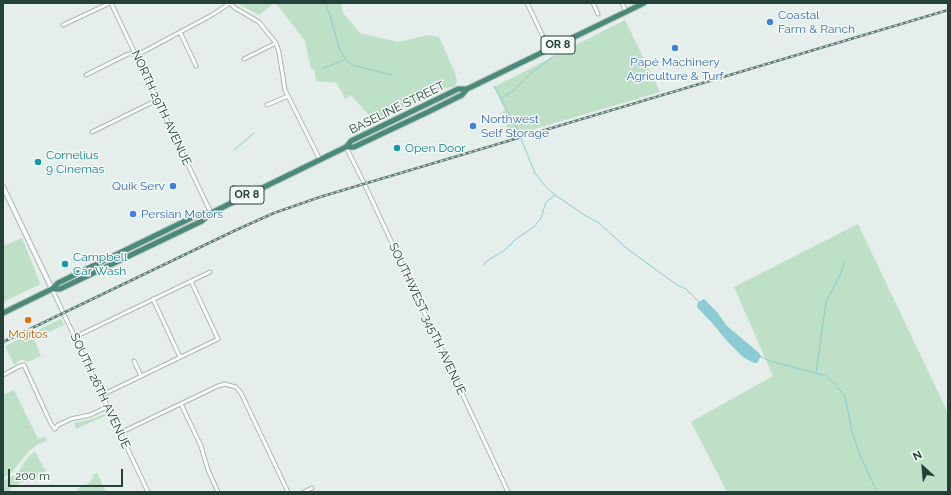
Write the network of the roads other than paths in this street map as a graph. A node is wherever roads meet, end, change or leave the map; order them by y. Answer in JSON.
{"nodes":[{"id":1,"x":110,"y":3,"type":"edge"},
{"id":2,"x":230,"y":3,"type":"edge"},
{"id":3,"x":527,"y":3,"type":"edge"},
{"id":4,"x":593,"y":3,"type":"edge"},
{"id":5,"x":622,"y":3,"type":"edge"},
{"id":6,"x":644,"y":3,"type":"edge"},
{"id":7,"x":626,"y":12,"type":"junction"},
{"id":8,"x":598,"y":14,"type":"dead end"},
{"id":9,"x":63,"y":26,"type":"dead end"},
{"id":10,"x":180,"y":32,"type":"junction"},
{"id":11,"x":276,"y":43,"type":"junction"},
{"id":12,"x":549,"y":49,"type":"junction"},
{"id":13,"x":135,"y":54,"type":"junction"},
{"id":14,"x":244,"y":59,"type":"dead end"},
{"id":15,"x":196,"y":66,"type":"dead end"},
{"id":16,"x":86,"y":75,"type":"dead end"},
{"id":17,"x":288,"y":96,"type":"junction"},
{"id":18,"x":157,"y":100,"type":"junction"},
{"id":19,"x":267,"y":105,"type":"dead end"},
{"id":20,"x":92,"y":132,"type":"dead end"},
{"id":21,"x":346,"y":147,"type":"junction"},
{"id":22,"x":320,"y":160,"type":"junction"},
{"id":23,"x":3,"y":187,"type":"edge"},
{"id":24,"x":211,"y":213,"type":"junction"},
{"id":25,"x":210,"y":272,"type":"dead end"},
{"id":26,"x":191,"y":281,"type":"junction"},
{"id":27,"x":52,"y":289,"type":"junction"},
{"id":28,"x":153,"y":299,"type":"junction"},
{"id":29,"x":3,"y":313,"type":"edge"},
{"id":30,"x":75,"y":337,"type":"junction"},
{"id":31,"x":180,"y":357,"type":"junction"},
{"id":32,"x":134,"y":361,"type":"dead end"},
{"id":33,"x":3,"y":374,"type":"edge"},
{"id":34,"x":142,"y":376,"type":"junction"},
{"id":35,"x":102,"y":395,"type":"junction"},
{"id":36,"x":181,"y":404,"type":"junction"},
{"id":37,"x":107,"y":407,"type":"junction"},
{"id":38,"x":120,"y":433,"type":"junction"},
{"id":39,"x":312,"y":488,"type":"dead end"},
{"id":40,"x":148,"y":492,"type":"edge"},
{"id":41,"x":218,"y":492,"type":"edge"},
{"id":42,"x":288,"y":492,"type":"edge"},
{"id":43,"x":304,"y":492,"type":"edge"},
{"id":44,"x":508,"y":492,"type":"edge"}],
"edges":[{"from":1,"to":9,"type":"street"},
{"from":1,"to":13,"type":"street","name":"NORTH 29TH AVENUE"},
{"from":2,"to":10,"type":"street"},
{"from":2,"to":11,"type":"street"},
{"from":3,"to":12,"type":"street"},
{"from":4,"to":8,"type":"street"},
{"from":5,"to":7,"type":"street"},
{"from":6,"to":7,"type":"highway","number":"OR 8"},
{"from":7,"to":12,"type":"highway","number":"OR 8"},
{"from":10,"to":13,"type":"street"},
{"from":10,"to":15,"type":"street"},
{"from":11,"to":14,"type":"street"},
{"from":11,"to":17,"type":"street"},
{"from":12,"to":21,"type":"highway","name":"BASELINE STREET","number":"OR 8"},
{"from":13,"to":16,"type":"street"},
{"from":13,"to":18,"type":"street","name":"NORTH 29TH AVENUE"},
{"from":17,"to":19,"type":"street"},
{"from":17,"to":22,"type":"street"},
{"from":18,"to":20,"type":"street"},
{"from":18,"to":24,"type":"street","name":"NORTH 29TH AVENUE"},
{"from":21,"to":22,"type":"highway","name":"BASELINE STREET","number":"OR 8"},
{"from":21,"to":44,"type":"street","name":"SOUTHWEST 345TH AVENUE"},
{"from":22,"to":24,"type":"highway","name":"BASELINE STREET","number":"OR 8"},
{"from":23,"to":27,"type":"street"},
{"from":24,"to":27,"type":"highway","name":"BASELINE STREET","number":"OR 8"},
{"from":25,"to":26,"type":"street"},
{"from":26,"to":28,"type":"street"},
{"from":26,"to":31,"type":"street"},
{"from":27,"to":29,"type":"highway","name":"BASELINE STREET","number":"OR 8"},
{"from":27,"to":30,"type":"street","name":"SOUTH 26TH AVENUE"},
{"from":28,"to":30,"type":"street"},
{"from":28,"to":31,"type":"street"},
{"from":30,"to":35,"type":"street","name":"SOUTH 26TH AVENUE"},
{"from":31,"to":34,"type":"street"},
{"from":32,"to":34,"type":"street"},
{"from":33,"to":37,"type":"street"},
{"from":34,"to":35,"type":"street"},
{"from":35,"to":37,"type":"street","name":"SOUTH 26TH AVENUE"},
{"from":36,"to":38,"type":"street"},
{"from":36,"to":41,"type":"street"},
{"from":36,"to":42,"type":"street"},
{"from":37,"to":38,"type":"street","name":"SOUTH 26TH AVENUE"},
{"from":38,"to":40,"type":"street","name":"SOUTH 26TH AVENUE"},
{"from":39,"to":43,"type":"street"}]}
